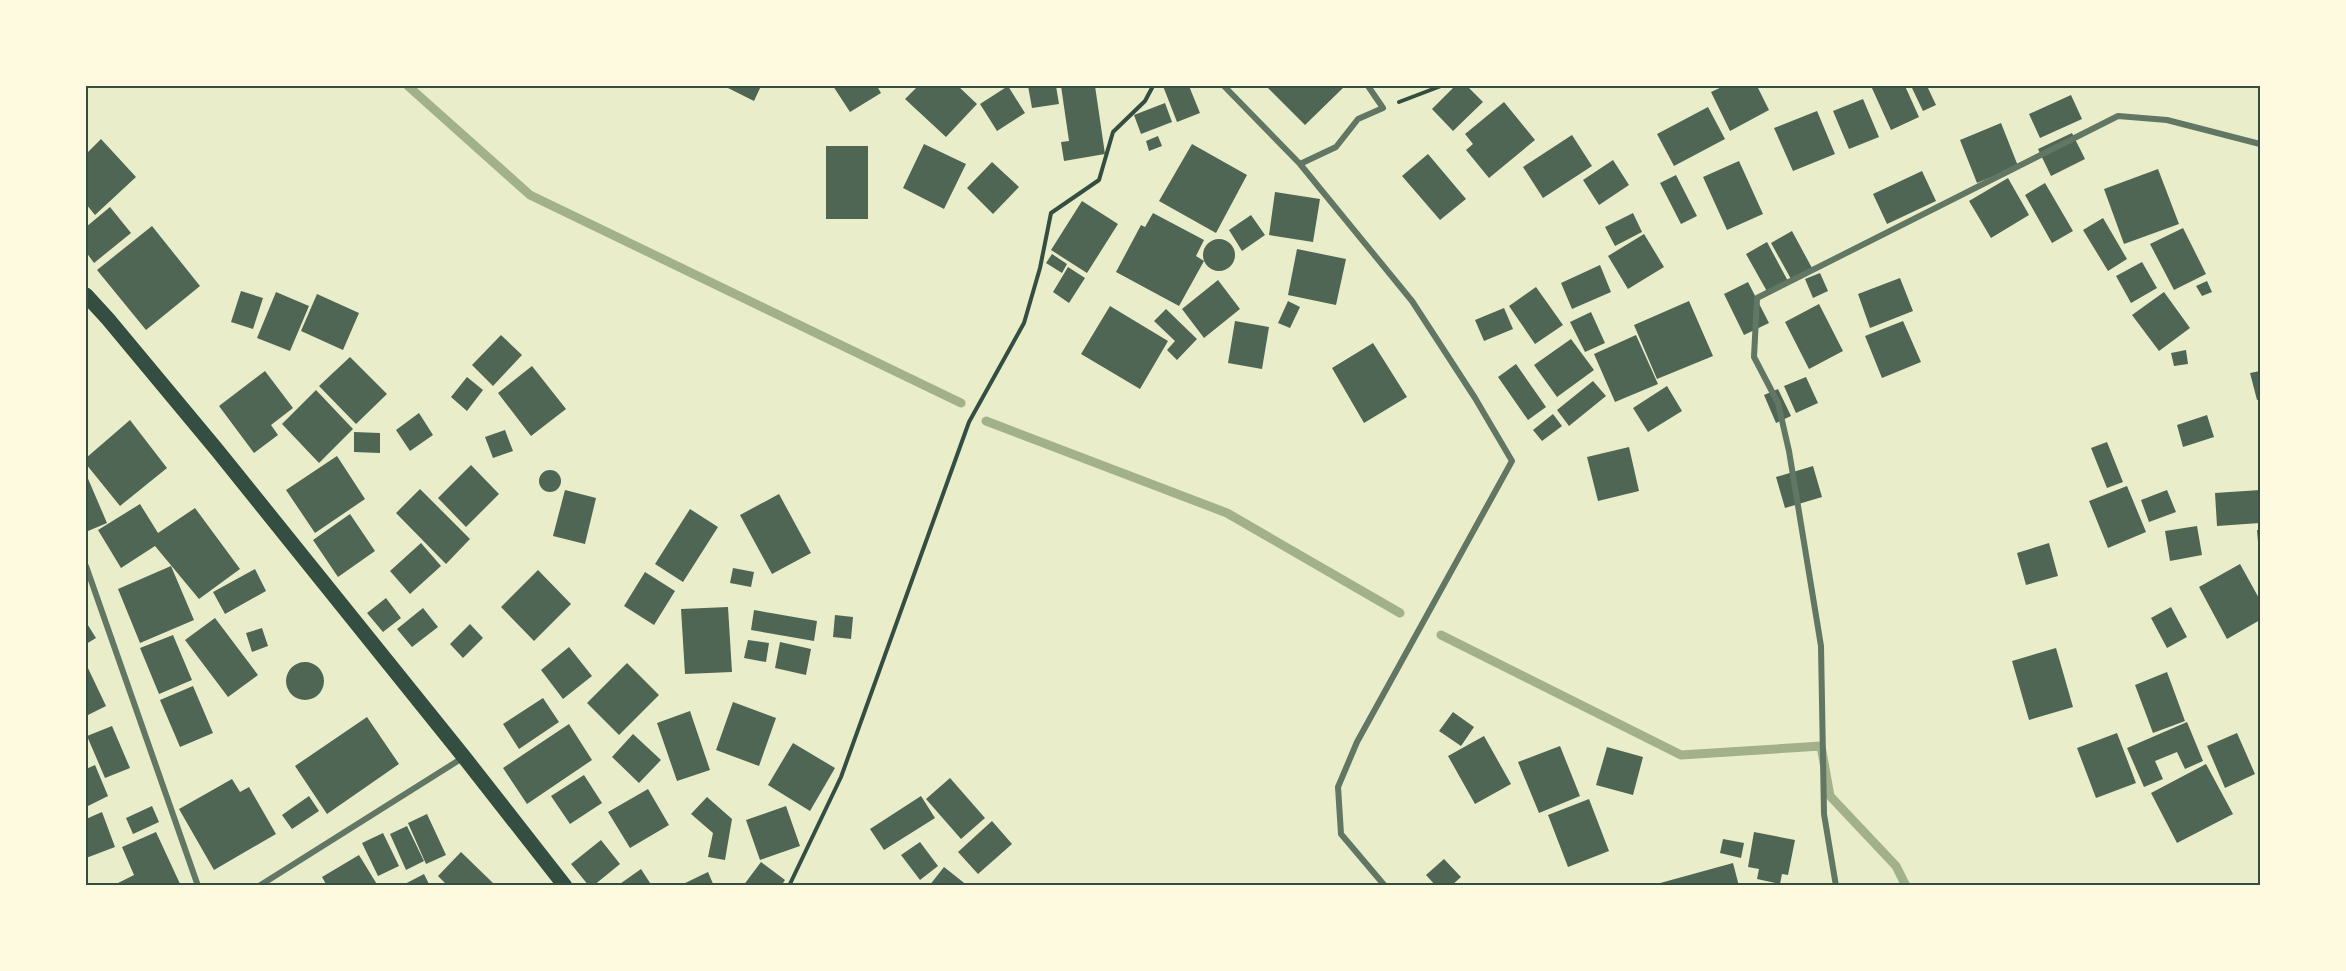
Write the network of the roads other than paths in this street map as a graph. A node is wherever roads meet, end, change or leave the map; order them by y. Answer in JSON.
{"nodes":[{"id":1,"x":1224,"y":86,"type":"edge"},
{"id":2,"x":1368,"y":86,"type":"edge"},
{"id":3,"x":2260,"y":144,"type":"edge"},
{"id":4,"x":1300,"y":164,"type":"junction"},
{"id":5,"x":86,"y":295,"type":"edge"},
{"id":6,"x":86,"y":567,"type":"edge"},
{"id":7,"x":465,"y":757,"type":"junction"},
{"id":8,"x":198,"y":885,"type":"edge"},
{"id":9,"x":259,"y":885,"type":"edge"},
{"id":10,"x":565,"y":885,"type":"edge"},
{"id":11,"x":1385,"y":885,"type":"edge"},
{"id":12,"x":1836,"y":885,"type":"edge"}],
"edges":[{"from":1,"to":4,"type":"street"},
{"from":2,"to":4,"type":"street"},
{"from":3,"to":12,"type":"street"},
{"from":4,"to":11,"type":"street"},
{"from":5,"to":7,"type":"main road"},
{"from":6,"to":8,"type":"street"},
{"from":7,"to":9,"type":"street"},
{"from":7,"to":10,"type":"main road"}]}
